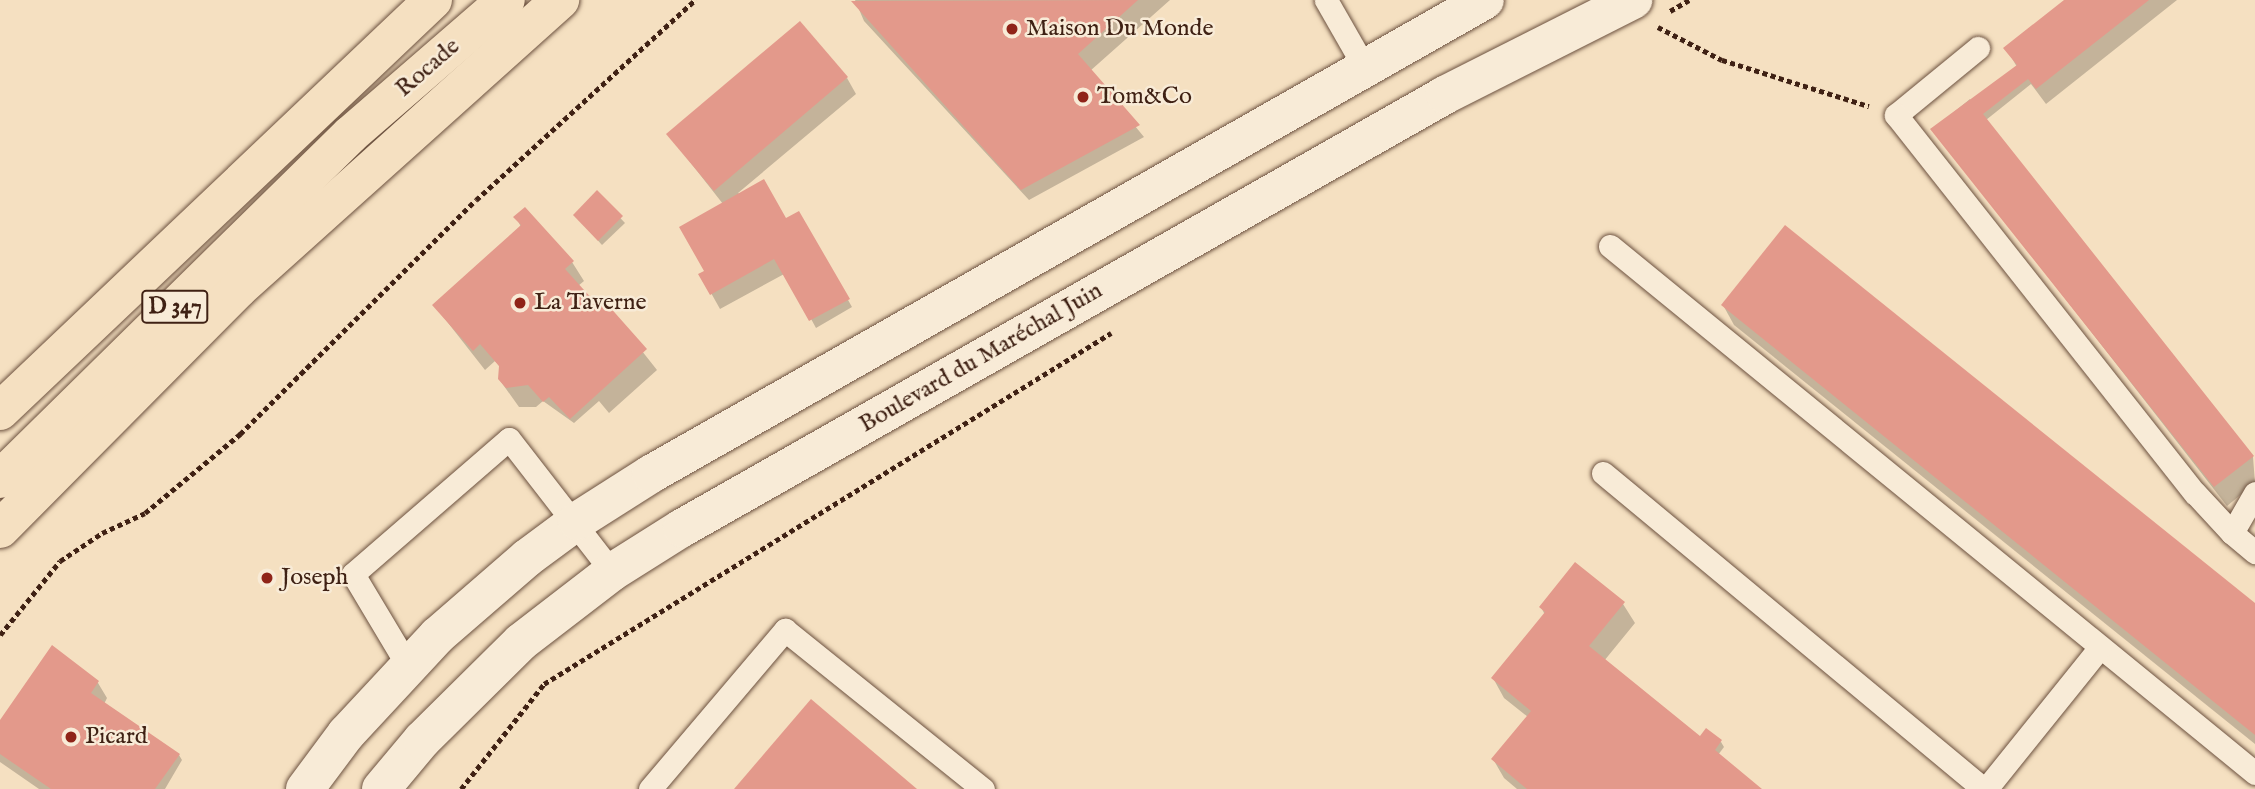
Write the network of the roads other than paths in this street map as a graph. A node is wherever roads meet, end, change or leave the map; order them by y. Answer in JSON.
{"nodes":[{"id":1,"x":433,"y":0,"type":"edge"},
{"id":2,"x":506,"y":0,"type":"edge"},
{"id":3,"x":561,"y":0,"type":"edge"},
{"id":4,"x":1326,"y":0,"type":"edge"},
{"id":5,"x":1485,"y":0,"type":"edge"},
{"id":6,"x":1642,"y":11,"type":"edge"},
{"id":7,"x":1978,"y":48,"type":"dead end"},
{"id":8,"x":1365,"y":68,"type":"junction"},
{"id":9,"x":1610,"y":246,"type":"dead end"},
{"id":10,"x":0,"y":411,"type":"edge"},
{"id":11,"x":1603,"y":473,"type":"dead end"},
{"id":12,"x":0,"y":479,"type":"edge"},
{"id":13,"x":2255,"y":493,"type":"edge"},
{"id":14,"x":577,"y":522,"type":"junction"},
{"id":15,"x":0,"y":529,"type":"edge"},
{"id":16,"x":2232,"y":533,"type":"junction"},
{"id":17,"x":2255,"y":552,"type":"edge"},
{"id":18,"x":612,"y":572,"type":"junction"},
{"id":19,"x":2100,"y":647,"type":"junction"},
{"id":20,"x":408,"y":666,"type":"junction"},
{"id":21,"x":2255,"y":773,"type":"edge"},
{"id":22,"x":305,"y":789,"type":"edge"},
{"id":23,"x":381,"y":789,"type":"edge"},
{"id":24,"x":650,"y":789,"type":"edge"},
{"id":25,"x":983,"y":789,"type":"edge"},
{"id":26,"x":1984,"y":789,"type":"edge"}],
"edges":[{"from":1,"to":10,"type":"highway","number":"D 347"},
{"from":2,"to":12,"type":"highway","name":"Rocade","number":"D 347"},
{"from":3,"to":15,"type":"highway"},
{"from":4,"to":8,"type":"lane"},
{"from":5,"to":8,"type":"main road"},
{"from":6,"to":18,"type":"main road","name":"Boulevard du Maréchal Juin"},
{"from":7,"to":16,"type":"lane"},
{"from":8,"to":14,"type":"main road"},
{"from":9,"to":19,"type":"lane"},
{"from":11,"to":26,"type":"lane"},
{"from":13,"to":16,"type":"lane"},
{"from":14,"to":18,"type":"lane"},
{"from":14,"to":20,"type":"main road"},
{"from":14,"to":20,"type":"lane"},
{"from":16,"to":17,"type":"lane"},
{"from":18,"to":23,"type":"main road","name":"Boulevard du Maréchal Juin"},
{"from":19,"to":21,"type":"lane"},
{"from":19,"to":26,"type":"lane"},
{"from":20,"to":22,"type":"main road"},
{"from":24,"to":25,"type":"lane"}]}
